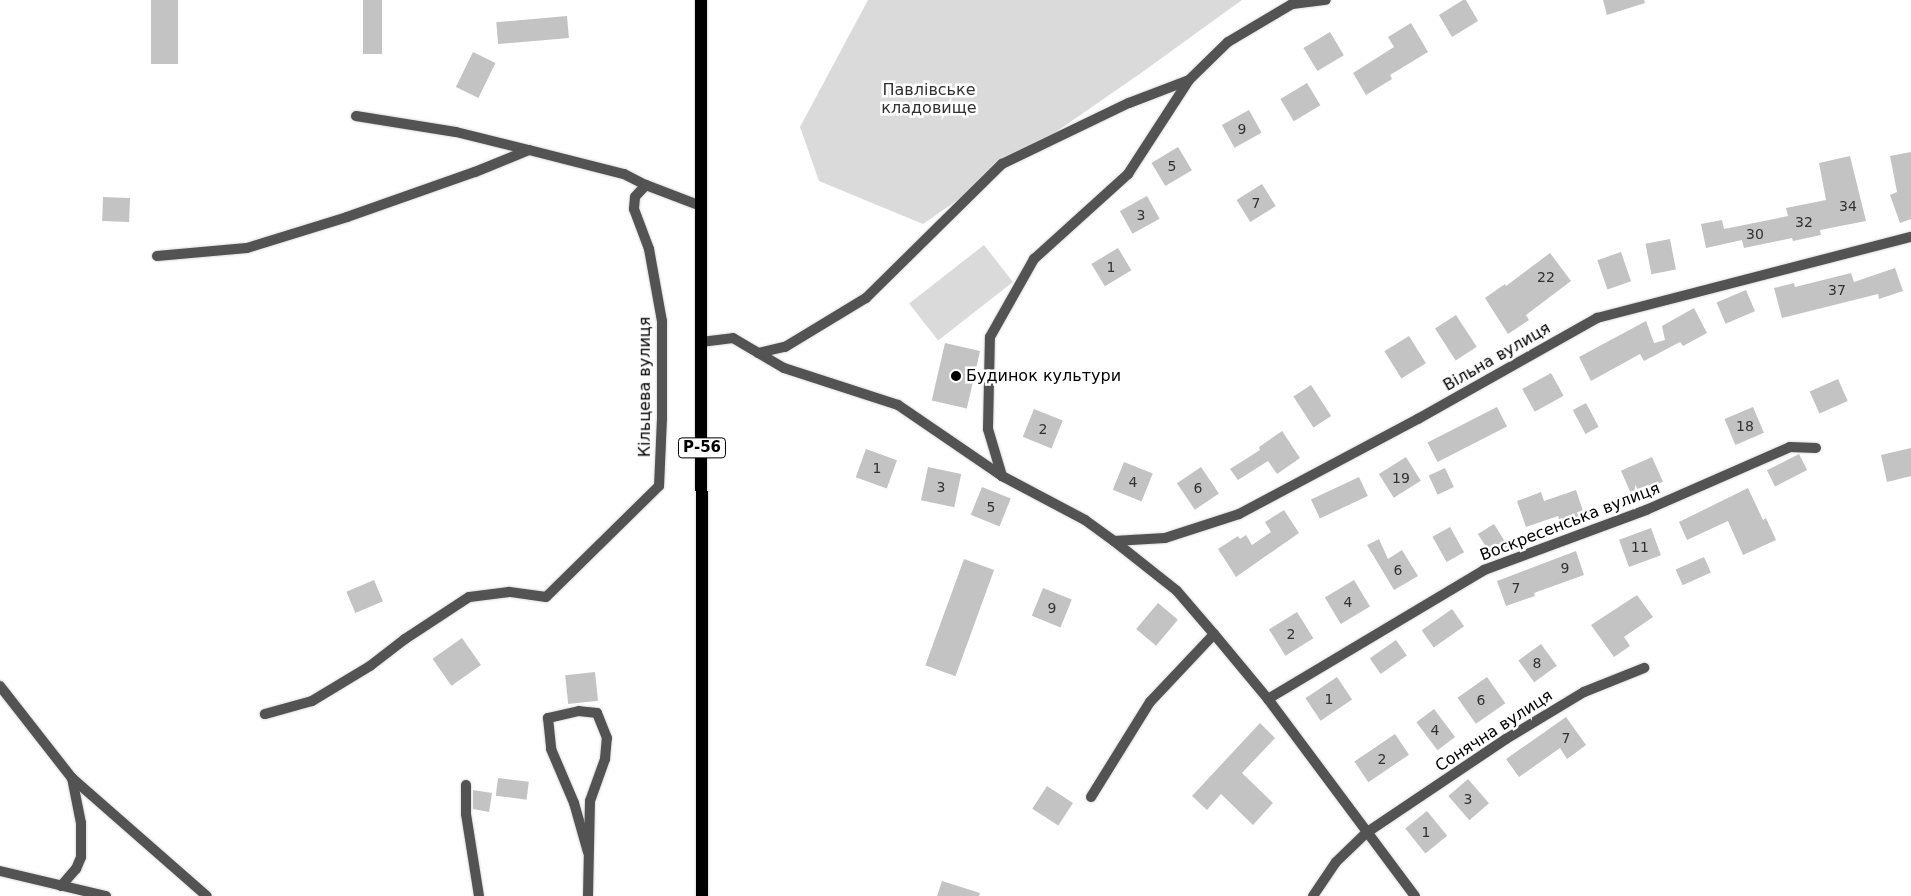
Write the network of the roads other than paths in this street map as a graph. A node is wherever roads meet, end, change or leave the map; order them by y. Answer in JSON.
{"nodes":[{"id":1,"x":701,"y":0,"type":"edge"},
{"id":2,"x":1326,"y":0,"type":"edge"},
{"id":3,"x":1189,"y":80,"type":"junction"},
{"id":4,"x":356,"y":116,"type":"dead end"},
{"id":5,"x":529,"y":150,"type":"junction"},
{"id":6,"x":646,"y":185,"type":"junction"},
{"id":7,"x":701,"y":206,"type":"junction"},
{"id":8,"x":1911,"y":237,"type":"edge"},
{"id":9,"x":157,"y":256,"type":"dead end"},
{"id":10,"x":701,"y":342,"type":"junction"},
{"id":11,"x":758,"y":353,"type":"junction"},
{"id":12,"x":1816,"y":448,"type":"dead end"},
{"id":13,"x":1002,"y":476,"type":"junction"},
{"id":14,"x":1114,"y":540,"type":"junction"},
{"id":15,"x":1214,"y":634,"type":"junction"},
{"id":16,"x":1644,"y":668,"type":"dead end"},
{"id":17,"x":0,"y":686,"type":"edge"},
{"id":18,"x":1268,"y":699,"type":"junction"},
{"id":19,"x":265,"y":714,"type":"dead end"},
{"id":20,"x":72,"y":778,"type":"junction"},
{"id":21,"x":466,"y":785,"type":"dead end"},
{"id":22,"x":1092,"y":796,"type":"dead end"},
{"id":23,"x":1366,"y":833,"type":"junction"},
{"id":24,"x":588,"y":852,"type":"junction"},
{"id":25,"x":0,"y":871,"type":"edge"},
{"id":26,"x":61,"y":886,"type":"junction"},
{"id":27,"x":106,"y":896,"type":"edge"},
{"id":28,"x":207,"y":896,"type":"edge"},
{"id":29,"x":479,"y":896,"type":"edge"},
{"id":30,"x":588,"y":896,"type":"edge"},
{"id":31,"x":702,"y":896,"type":"edge"},
{"id":32,"x":1313,"y":896,"type":"edge"},
{"id":33,"x":1415,"y":896,"type":"edge"}],
"edges":[{"from":1,"to":7,"type":"main road","number":"Р-56"},
{"from":2,"to":3,"type":"street"},
{"from":3,"to":11,"type":"street"},
{"from":3,"to":13,"type":"street"},
{"from":4,"to":5,"type":"street"},
{"from":5,"to":6,"type":"street"},
{"from":5,"to":9,"type":"street"},
{"from":6,"to":7,"type":"street"},
{"from":6,"to":19,"type":"street","name":"Кільцева вулиця"},
{"from":7,"to":10,"type":"main road","number":"Р-56"},
{"from":8,"to":14,"type":"street","name":"Вільна вулиця"},
{"from":10,"to":11,"type":"street"},
{"from":10,"to":31,"type":"main road","number":"Р-56"},
{"from":11,"to":13,"type":"street"},
{"from":12,"to":18,"type":"street","name":"Воскресенська вулиця"},
{"from":13,"to":14,"type":"street"},
{"from":14,"to":15,"type":"street"},
{"from":15,"to":18,"type":"street"},
{"from":15,"to":22,"type":"street"},
{"from":16,"to":23,"type":"street","name":"Сонячна вулиця"},
{"from":17,"to":20,"type":"street"},
{"from":18,"to":23,"type":"street"},
{"from":20,"to":26,"type":"street"},
{"from":20,"to":28,"type":"street"},
{"from":21,"to":29,"type":"street"},
{"from":23,"to":32,"type":"street","name":"Сонячна вулиця"},
{"from":23,"to":33,"type":"street"},
{"from":24,"to":24,"type":"street"},
{"from":24,"to":30,"type":"street"},
{"from":25,"to":26,"type":"street"},
{"from":26,"to":27,"type":"street"}]}
